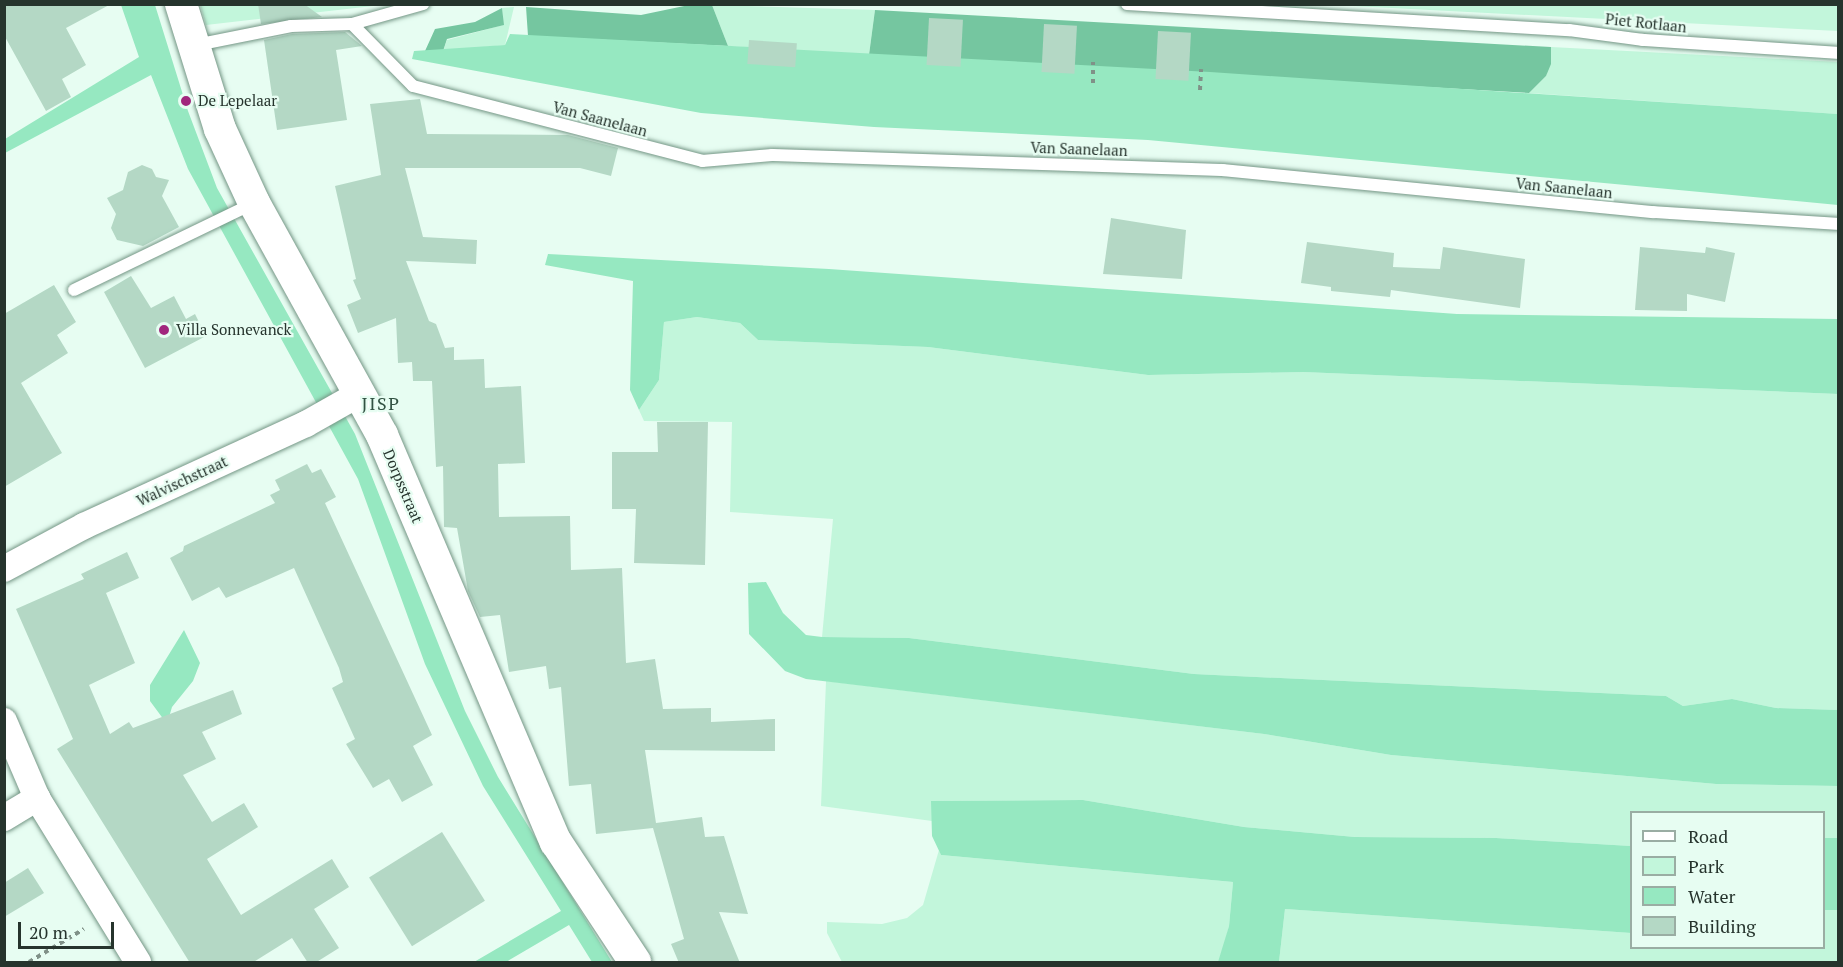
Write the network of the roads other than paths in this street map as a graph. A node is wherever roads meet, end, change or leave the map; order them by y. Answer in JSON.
{"nodes":[{"id":1,"x":182,"y":4,"type":"edge"},
{"id":2,"x":423,"y":4,"type":"edge"},
{"id":3,"x":1126,"y":4,"type":"edge"},
{"id":4,"x":352,"y":24,"type":"junction"},
{"id":5,"x":195,"y":46,"type":"junction"},
{"id":6,"x":1839,"y":53,"type":"edge"},
{"id":7,"x":246,"y":206,"type":"junction"},
{"id":8,"x":1839,"y":224,"type":"edge"},
{"id":9,"x":74,"y":290,"type":"dead end"},
{"id":10,"x":351,"y":399,"type":"junction"},
{"id":11,"x":4,"y":569,"type":"edge"},
{"id":12,"x":4,"y":721,"type":"edge"},
{"id":13,"x":37,"y":798,"type":"junction"},
{"id":14,"x":4,"y":818,"type":"edge"},
{"id":15,"x":138,"y":963,"type":"edge"},
{"id":16,"x":635,"y":963,"type":"edge"}],
"edges":[{"from":1,"to":5,"type":"street","name":"Dorpsstraat"},
{"from":2,"to":4,"type":"lane"},
{"from":3,"to":6,"type":"lane","name":"Piet Rotlaan"},
{"from":4,"to":5,"type":"lane"},
{"from":4,"to":8,"type":"lane","name":"Van Saanelaan"},
{"from":5,"to":7,"type":"street","name":"Dorpsstraat"},
{"from":7,"to":9,"type":"lane"},
{"from":7,"to":10,"type":"street","name":"Dorpsstraat"},
{"from":10,"to":11,"type":"street","name":"Walvischstraat"},
{"from":10,"to":16,"type":"street","name":"Dorpsstraat"},
{"from":12,"to":13,"type":"street"},
{"from":13,"to":14,"type":"street"},
{"from":13,"to":15,"type":"street"}]}
